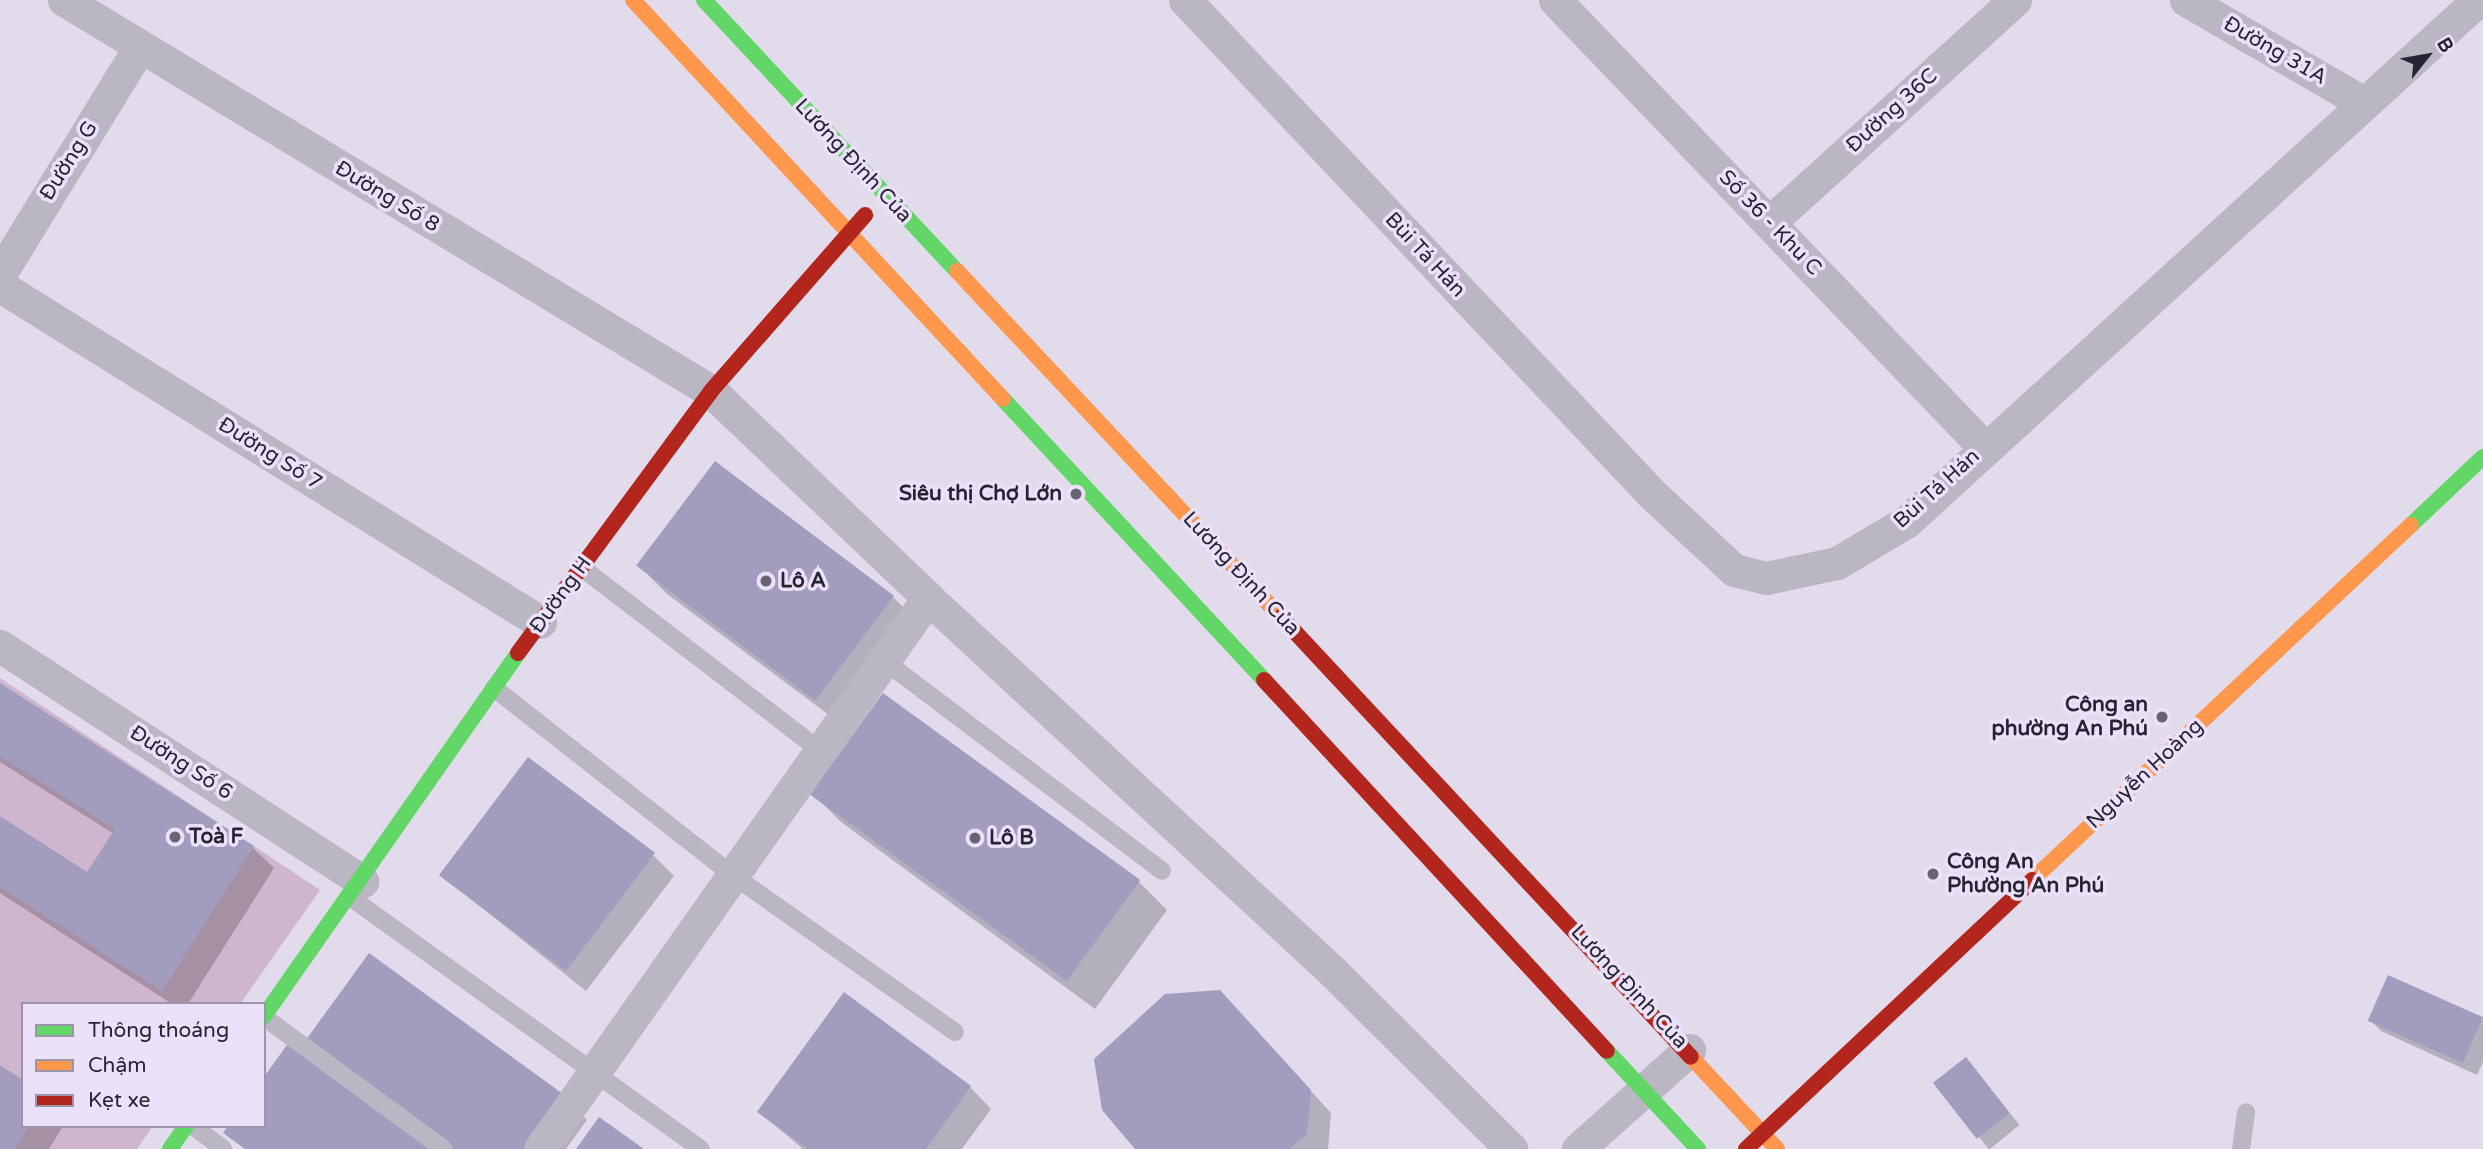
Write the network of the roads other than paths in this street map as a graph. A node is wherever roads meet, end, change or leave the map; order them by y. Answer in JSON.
{"nodes":[{"id":1,"x":64,"y":0,"type":"edge"},
{"id":2,"x":633,"y":0,"type":"edge"},
{"id":3,"x":704,"y":0,"type":"edge"},
{"id":4,"x":1185,"y":0,"type":"edge"},
{"id":5,"x":1555,"y":0,"type":"edge"},
{"id":6,"x":2015,"y":0,"type":"edge"},
{"id":7,"x":2186,"y":0,"type":"edge"},
{"id":8,"x":2477,"y":0,"type":"edge"},
{"id":9,"x":139,"y":48,"type":"junction"},
{"id":10,"x":2364,"y":103,"type":"junction"},
{"id":11,"x":885,"y":196,"type":"junction"},
{"id":12,"x":1770,"y":222,"type":"junction"},
{"id":13,"x":848,"y":232,"type":"junction"},
{"id":14,"x":0,"y":274,"type":"edge"},
{"id":15,"x":0,"y":286,"type":"edge"},
{"id":16,"x":711,"y":391,"type":"junction"},
{"id":17,"x":1984,"y":447,"type":"junction"},
{"id":18,"x":2480,"y":465,"type":"edge"},
{"id":19,"x":581,"y":567,"type":"junction"},
{"id":20,"x":928,"y":598,"type":"junction"},
{"id":21,"x":540,"y":622,"type":"junction"},
{"id":22,"x":0,"y":646,"type":"edge"},
{"id":23,"x":882,"y":659,"type":"junction"},
{"id":24,"x":494,"y":688,"type":"junction"},
{"id":25,"x":818,"y":749,"type":"junction"},
{"id":26,"x":1162,"y":871,"type":"dead end"},
{"id":27,"x":731,"y":874,"type":"junction"},
{"id":28,"x":356,"y":889,"type":"junction"},
{"id":29,"x":266,"y":1014,"type":"edge"},
{"id":30,"x":266,"y":1018,"type":"edge"},
{"id":31,"x":955,"y":1032,"type":"dead end"},
{"id":32,"x":1689,"y":1050,"type":"junction"},
{"id":33,"x":593,"y":1071,"type":"junction"},
{"id":34,"x":1645,"y":1093,"type":"junction"},
{"id":35,"x":2246,"y":1112,"type":"dead end"},
{"id":36,"x":185,"y":1128,"type":"edge"},
{"id":37,"x":195,"y":1128,"type":"edge"},
{"id":38,"x":1763,"y":1133,"type":"junction"},
{"id":39,"x":170,"y":1149,"type":"edge"},
{"id":40,"x":223,"y":1149,"type":"edge"},
{"id":41,"x":444,"y":1149,"type":"edge"},
{"id":42,"x":540,"y":1149,"type":"edge"},
{"id":43,"x":701,"y":1149,"type":"edge"},
{"id":44,"x":1511,"y":1149,"type":"edge"},
{"id":45,"x":1578,"y":1149,"type":"edge"},
{"id":46,"x":1698,"y":1149,"type":"edge"},
{"id":47,"x":1746,"y":1149,"type":"edge"},
{"id":48,"x":1777,"y":1149,"type":"edge"},
{"id":49,"x":2241,"y":1149,"type":"edge"}],
"edges":[{"from":1,"to":9,"type":"street","name":"Đường Số 8"},
{"from":2,"to":13,"type":"main road"},
{"from":3,"to":11,"type":"main road","name":"Lương Định Của"},
{"from":4,"to":17,"type":"street","name":"Bùi Tá Hán"},
{"from":5,"to":12,"type":"street","name":"Số 36 - Khu C"},
{"from":6,"to":12,"type":"street","name":"Đường 36C"},
{"from":7,"to":10,"type":"street","name":"Đường 31A"},
{"from":8,"to":10,"type":"street","name":"Bùi Tá Hán"},
{"from":9,"to":14,"type":"street","name":"Đường G"},
{"from":9,"to":16,"type":"street","name":"Đường Số 8"},
{"from":10,"to":17,"type":"street","name":"Bùi Tá Hán"},
{"from":11,"to":13,"type":"main road","name":"Đường H"},
{"from":11,"to":32,"type":"main road","name":"Lương Định Của"},
{"from":12,"to":17,"type":"street","name":"Số 36 - Khu C"},
{"from":13,"to":16,"type":"main road","name":"Đường H"},
{"from":13,"to":34,"type":"main road"},
{"from":15,"to":21,"type":"street","name":"Đường Số 7"},
{"from":16,"to":19,"type":"main road","name":"Đường H"},
{"from":16,"to":20,"type":"street","name":"Đường Số 8"},
{"from":18,"to":38,"type":"main road","name":"Nguyễn Hoàng"},
{"from":19,"to":21,"type":"main road","name":"Đường H"},
{"from":19,"to":25,"type":"lane"},
{"from":20,"to":23,"type":"street"},
{"from":20,"to":44,"type":"street","name":"Đường Số 8"},
{"from":21,"to":24,"type":"main road","name":"Đường H"},
{"from":22,"to":28,"type":"street","name":"Đường Số 6"},
{"from":23,"to":25,"type":"street"},
{"from":23,"to":26,"type":"lane"},
{"from":24,"to":27,"type":"lane"},
{"from":24,"to":28,"type":"main road","name":"Đường H"},
{"from":25,"to":27,"type":"street"},
{"from":27,"to":31,"type":"lane"},
{"from":27,"to":33,"type":"street"},
{"from":28,"to":29,"type":"main road","name":"Đường H"},
{"from":28,"to":33,"type":"lane"},
{"from":30,"to":41,"type":"lane"},
{"from":32,"to":34,"type":"street"},
{"from":32,"to":38,"type":"main road","name":"Lương Định Của"},
{"from":33,"to":42,"type":"street"},
{"from":33,"to":43,"type":"lane"},
{"from":34,"to":45,"type":"street"},
{"from":34,"to":46,"type":"main road"},
{"from":35,"to":49,"type":"lane"},
{"from":36,"to":39,"type":"main road"},
{"from":37,"to":40,"type":"lane"},
{"from":38,"to":47,"type":"main road","name":"Nguyễn Hoàng"},
{"from":38,"to":48,"type":"main road","name":"Lương Định Của"}]}
